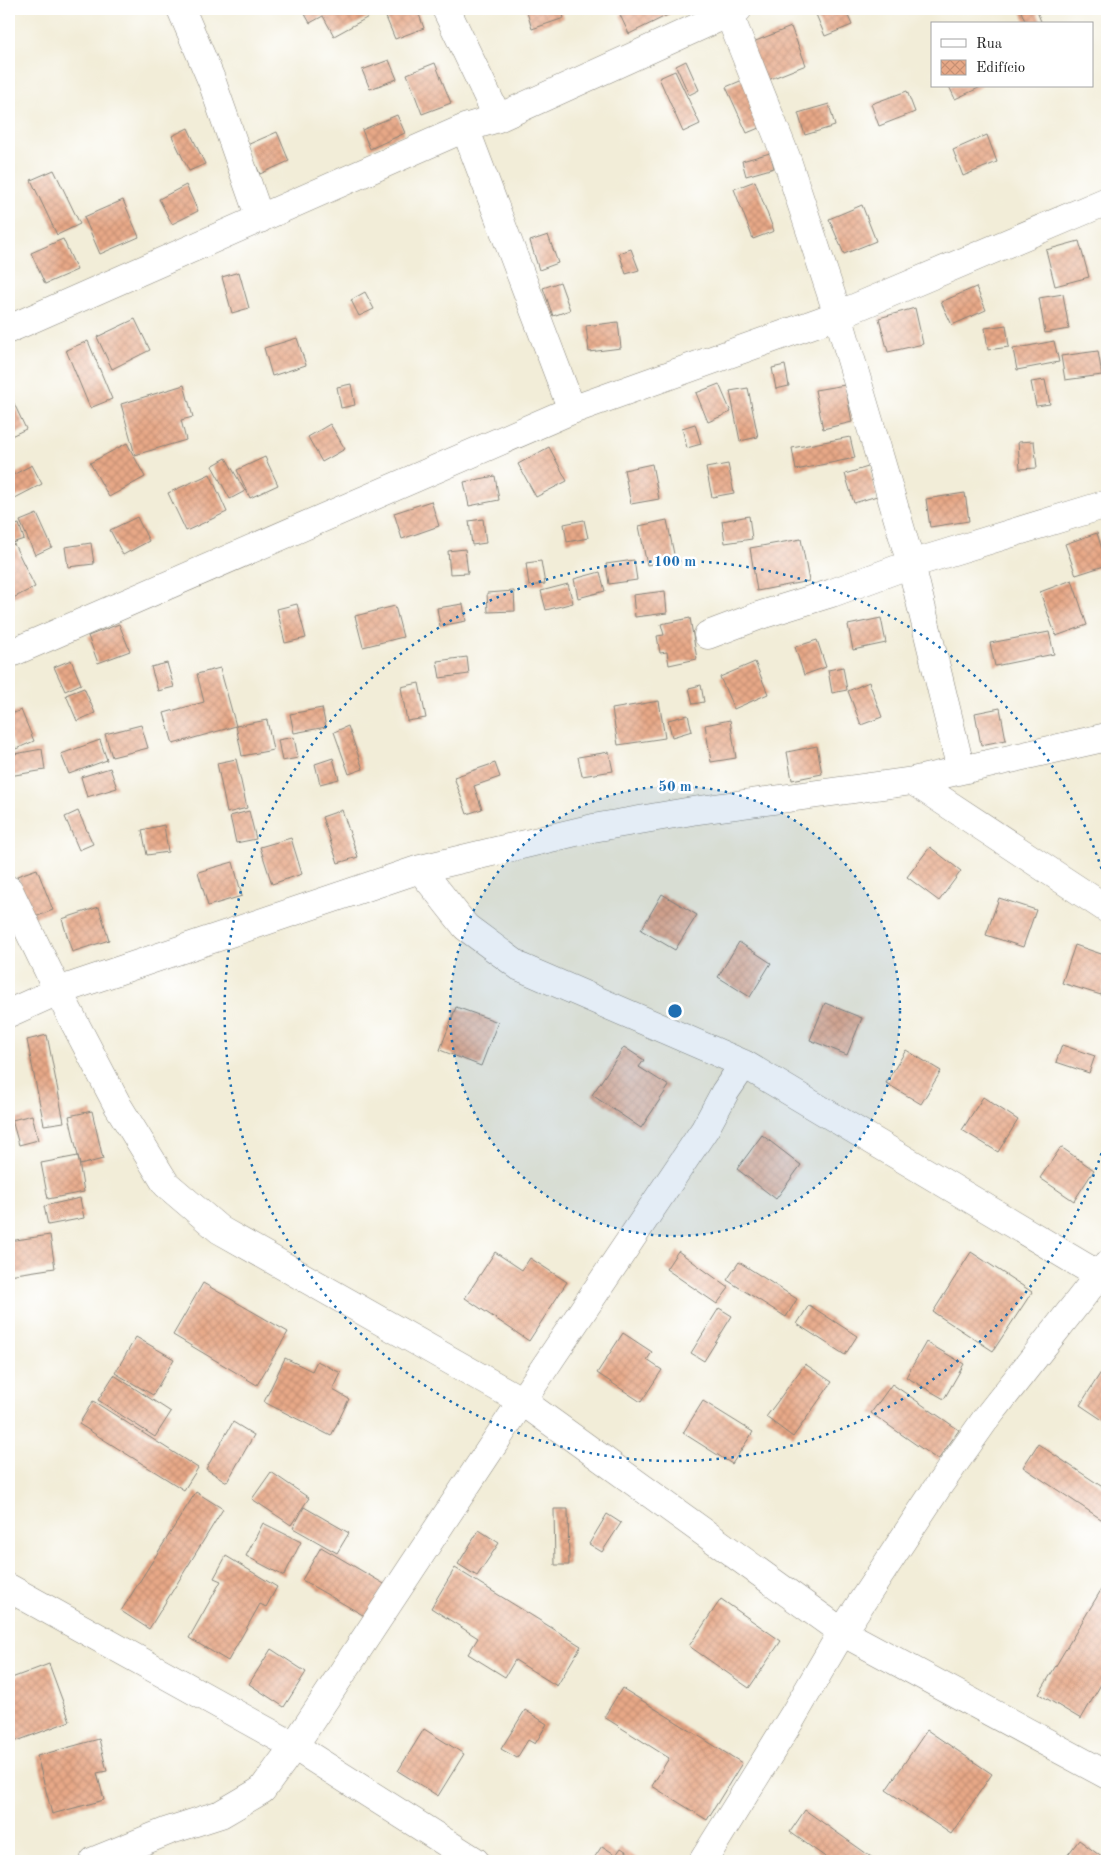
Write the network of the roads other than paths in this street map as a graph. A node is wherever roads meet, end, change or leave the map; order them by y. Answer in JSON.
{"nodes":[{"id":1,"x":181,"y":9,"type":"edge"},
{"id":2,"x":446,"y":9,"type":"edge"},
{"id":3,"x":731,"y":10,"type":"edge"},
{"id":4,"x":498,"y":118,"type":"junction"},
{"id":5,"x":465,"y":128,"type":"junction"},
{"id":6,"x":1107,"y":201,"type":"edge"},
{"id":7,"x":260,"y":219,"type":"junction"},
{"id":8,"x":838,"y":315,"type":"junction"},
{"id":9,"x":9,"y":329,"type":"edge"},
{"id":10,"x":572,"y":410,"type":"junction"},
{"id":11,"x":1107,"y":504,"type":"edge"},
{"id":12,"x":911,"y":564,"type":"junction"},
{"id":13,"x":708,"y":635,"type":"dead end"},
{"id":14,"x":9,"y":654,"type":"edge"},
{"id":15,"x":1107,"y":737,"type":"edge"},
{"id":16,"x":961,"y":770,"type":"junction"},
{"id":17,"x":913,"y":781,"type":"junction"},
{"id":18,"x":420,"y":869,"type":"junction"},
{"id":19,"x":9,"y":890,"type":"edge"},
{"id":20,"x":1107,"y":909,"type":"edge"},
{"id":21,"x":58,"y":991,"type":"junction"},
{"id":22,"x":9,"y":1013,"type":"edge"},
{"id":23,"x":744,"y":1064,"type":"junction"},
{"id":24,"x":1105,"y":1273,"type":"edge"},
{"id":25,"x":522,"y":1401,"type":"junction"},
{"id":26,"x":9,"y":1588,"type":"edge"},
{"id":27,"x":842,"y":1632,"type":"junction"},
{"id":28,"x":294,"y":1746,"type":"junction"},
{"id":29,"x":1107,"y":1776,"type":"edge"},
{"id":30,"x":94,"y":1861,"type":"edge"},
{"id":31,"x":475,"y":1861,"type":"edge"},
{"id":32,"x":703,"y":1861,"type":"edge"}],
"edges":[{"from":1,"to":7,"type":"street"},
{"from":2,"to":4,"type":"street"},
{"from":3,"to":4,"type":"street"},
{"from":3,"to":8,"type":"street"},
{"from":4,"to":5,"type":"street"},
{"from":5,"to":7,"type":"street"},
{"from":5,"to":10,"type":"street"},
{"from":6,"to":8,"type":"street"},
{"from":7,"to":9,"type":"street"},
{"from":8,"to":10,"type":"street"},
{"from":8,"to":12,"type":"street"},
{"from":10,"to":14,"type":"street"},
{"from":11,"to":12,"type":"street"},
{"from":12,"to":13,"type":"street"},
{"from":12,"to":16,"type":"street"},
{"from":15,"to":16,"type":"street"},
{"from":16,"to":17,"type":"street"},
{"from":17,"to":18,"type":"street"},
{"from":17,"to":20,"type":"street"},
{"from":18,"to":21,"type":"street"},
{"from":18,"to":23,"type":"street"},
{"from":19,"to":21,"type":"street"},
{"from":21,"to":22,"type":"street"},
{"from":21,"to":25,"type":"street"},
{"from":23,"to":24,"type":"street"},
{"from":23,"to":25,"type":"street"},
{"from":24,"to":27,"type":"street"},
{"from":25,"to":27,"type":"street"},
{"from":25,"to":28,"type":"street"},
{"from":26,"to":28,"type":"street"},
{"from":27,"to":29,"type":"street"},
{"from":27,"to":32,"type":"street"},
{"from":28,"to":30,"type":"street"},
{"from":28,"to":31,"type":"street"}]}
